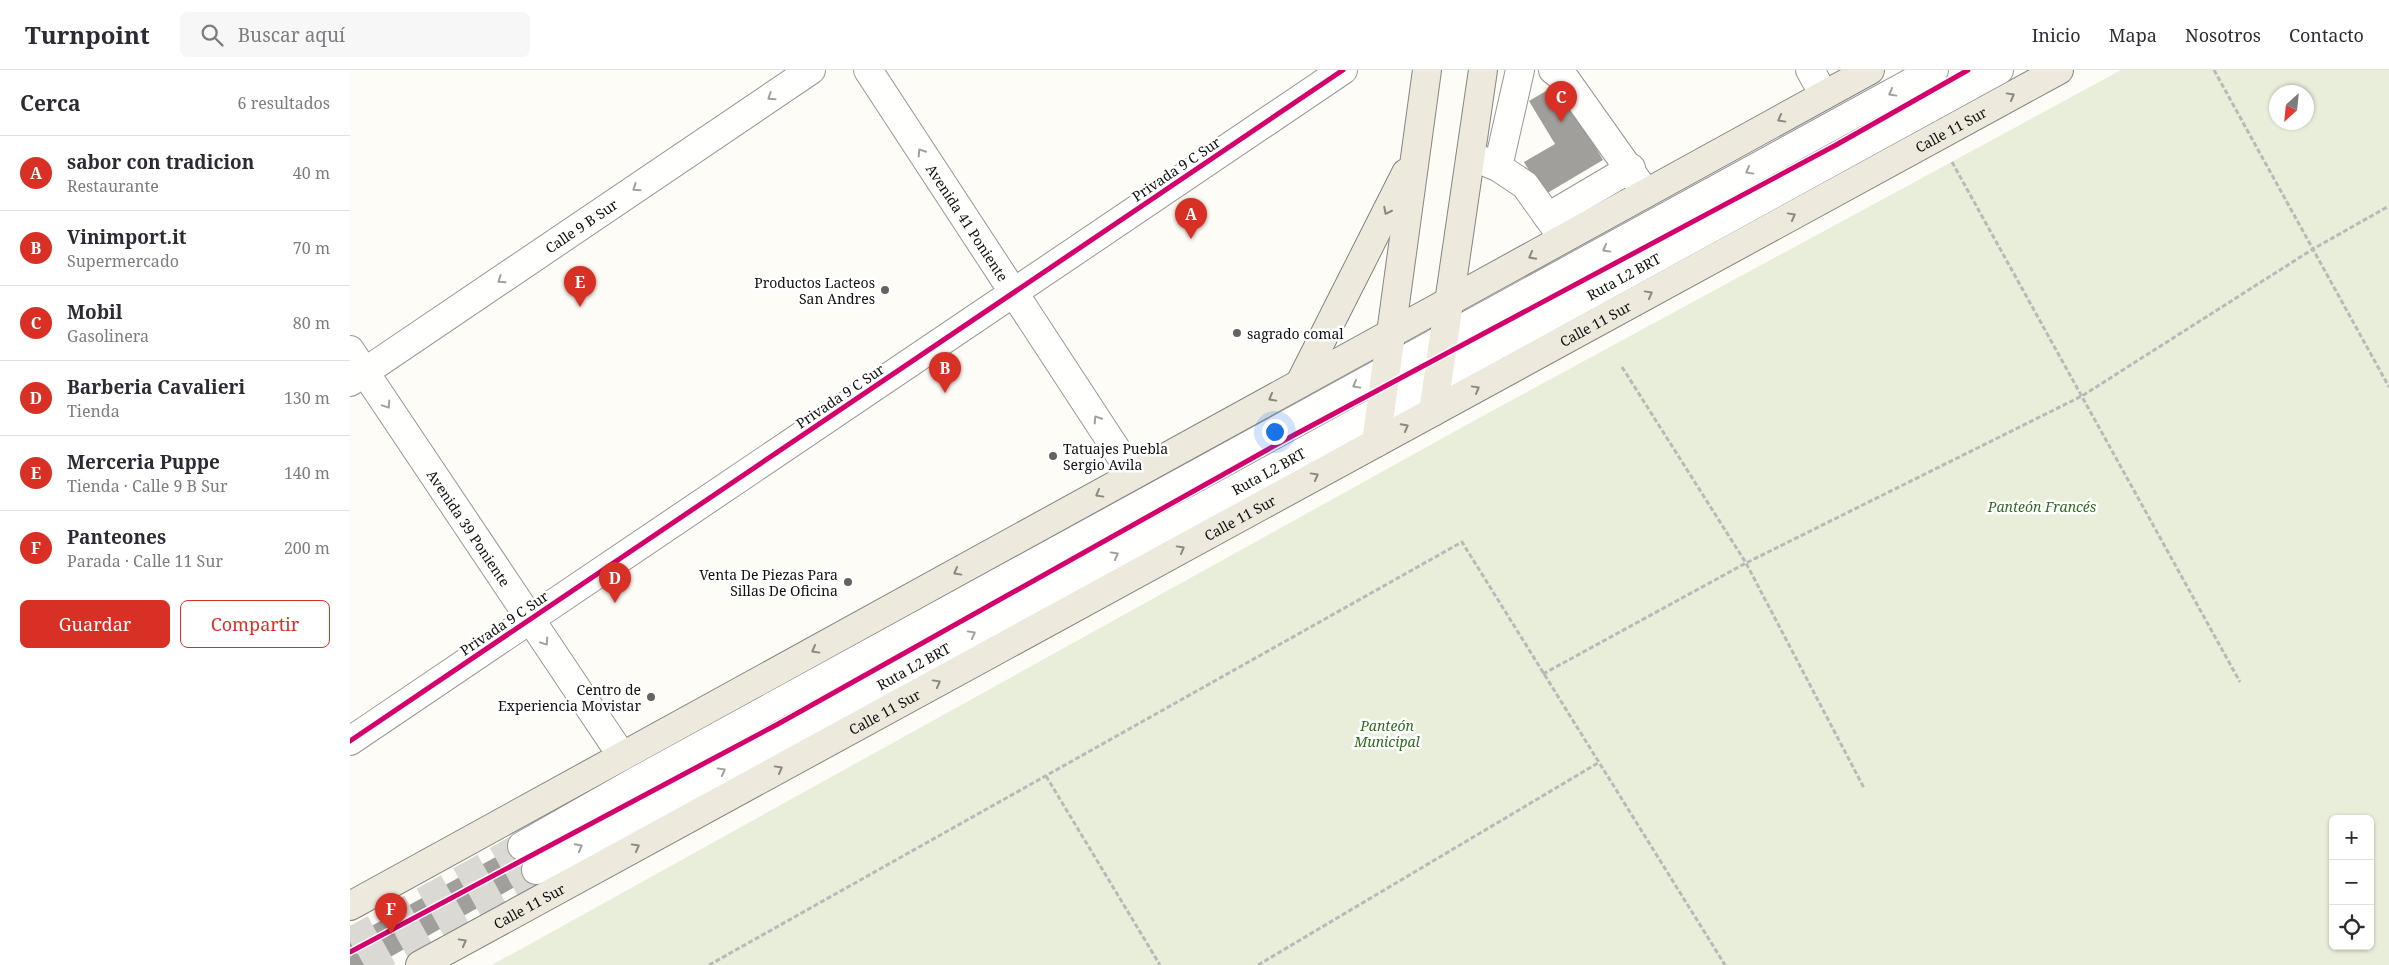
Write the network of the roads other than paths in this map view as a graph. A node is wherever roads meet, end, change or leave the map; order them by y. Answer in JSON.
{"nodes":[{"id":1,"x":811,"y":70,"type":"edge"},
{"id":2,"x":868,"y":70,"type":"edge"},
{"id":3,"x":1343,"y":70,"type":"edge"},
{"id":4,"x":1427,"y":70,"type":"edge"},
{"id":5,"x":1441,"y":70,"type":"edge"},
{"id":6,"x":1473,"y":70,"type":"edge"},
{"id":7,"x":1483,"y":70,"type":"edge"},
{"id":8,"x":1520,"y":70,"type":"edge"},
{"id":9,"x":1554,"y":70,"type":"edge"},
{"id":10,"x":1810,"y":70,"type":"edge"},
{"id":11,"x":1870,"y":70,"type":"edge"},
{"id":12,"x":1934,"y":70,"type":"edge"},
{"id":13,"x":1999,"y":70,"type":"edge"},
{"id":14,"x":2059,"y":70,"type":"edge"},
{"id":15,"x":1824,"y":95,"type":"junction"},
{"id":16,"x":1417,"y":152,"type":"junction"},
{"id":17,"x":1471,"y":156,"type":"junction"},
{"id":18,"x":1498,"y":167,"type":"junction"},
{"id":19,"x":1631,"y":168,"type":"junction"},
{"id":20,"x":1646,"y":193,"type":"junction"},
{"id":21,"x":1556,"y":228,"type":"junction"},
{"id":22,"x":1014,"y":292,"type":"junction"},
{"id":23,"x":1444,"y":303,"type":"junction"},
{"id":24,"x":1398,"y":328,"type":"junction"},
{"id":25,"x":1437,"y":340,"type":"junction"},
{"id":26,"x":350,"y":350,"type":"edge"},
{"id":27,"x":1393,"y":365,"type":"junction"},
{"id":28,"x":358,"y":377,"type":"edge"},
{"id":29,"x":1430,"y":382,"type":"junction"},
{"id":30,"x":1300,"y":383,"type":"junction"},
{"id":31,"x":1388,"y":406,"type":"junction"},
{"id":32,"x":1433,"y":412,"type":"junction"},
{"id":33,"x":1376,"y":443,"type":"junction"},
{"id":34,"x":1134,"y":475,"type":"junction"},
{"id":35,"x":529,"y":619,"type":"junction"},
{"id":36,"x":350,"y":741,"type":"edge"},
{"id":37,"x":622,"y":756,"type":"junction"},
{"id":38,"x":522,"y":846,"type":"tunnel mouth"},
{"id":39,"x":536,"y":870,"type":"tunnel mouth"},
{"id":40,"x":350,"y":906,"type":"edge"},
{"id":41,"x":420,"y":965,"type":"edge"}],
"edges":[{"from":1,"to":28,"type":"street","name":"Calle 9 B Sur","one_way":true},
{"from":22,"to":2,"type":"street","name":"Avenida 41 Poniente","one_way":true},
{"from":3,"to":22,"type":"street","name":"Privada 9 C Sur"},
{"from":4,"to":16,"type":"main road"},
{"from":5,"to":24,"type":"street"},
{"from":6,"to":23,"type":"street"},
{"from":7,"to":17,"type":"main road"},
{"from":8,"to":18,"type":"street"},
{"from":9,"to":19,"type":"street"},
{"from":10,"to":15,"type":"street"},
{"from":11,"to":15,"type":"main road"},
{"from":12,"to":25,"type":"street","one_way":true},
{"from":13,"to":29,"type":"street","name":"Ruta L2 BRT"},
{"from":32,"to":14,"type":"main road","name":"Calle 11 Sur","one_way":true},
{"from":15,"to":20,"type":"main road","one_way":true},
{"from":16,"to":24,"type":"main road"},
{"from":16,"to":30,"type":"main road","one_way":true},
{"from":17,"to":18,"type":"street"},
{"from":17,"to":23,"type":"main road"},
{"from":18,"to":21,"type":"street"},
{"from":19,"to":20,"type":"street"},
{"from":19,"to":21,"type":"street"},
{"from":20,"to":21,"type":"main road"},
{"from":21,"to":23,"type":"main road","one_way":true},
{"from":34,"to":22,"type":"street","name":"Avenida 41 Poniente","one_way":true},
{"from":22,"to":35,"type":"street","name":"Privada 9 C Sur"},
{"from":23,"to":24,"type":"main road"},
{"from":23,"to":25,"type":"main road"},
{"from":24,"to":27,"type":"main road"},
{"from":24,"to":30,"type":"main road"},
{"from":25,"to":27,"type":"street"},
{"from":25,"to":29,"type":"main road"},
{"from":26,"to":28,"type":"street","name":"Avenida 39 Poniente"},
{"from":27,"to":31,"type":"main road"},
{"from":27,"to":38,"type":"street","one_way":true},
{"from":28,"to":35,"type":"street","name":"Avenida 39 Poniente","one_way":true},
{"from":29,"to":31,"type":"street","name":"Ruta L2 BRT"},
{"from":29,"to":32,"type":"main road"},
{"from":30,"to":34,"type":"main road","one_way":true},
{"from":31,"to":33,"type":"main road"},
{"from":39,"to":31,"type":"street","name":"Ruta L2 BRT","one_way":true},
{"from":33,"to":32,"type":"main road","name":"Calle 11 Sur","one_way":true},
{"from":41,"to":33,"type":"main road","name":"Calle 11 Sur","one_way":true},
{"from":34,"to":37,"type":"main road","one_way":true},
{"from":35,"to":36,"type":"street","name":"Privada 9 C Sur"},
{"from":35,"to":37,"type":"street","name":"Avenida 39 Poniente","one_way":true},
{"from":37,"to":40,"type":"main road"}]}
